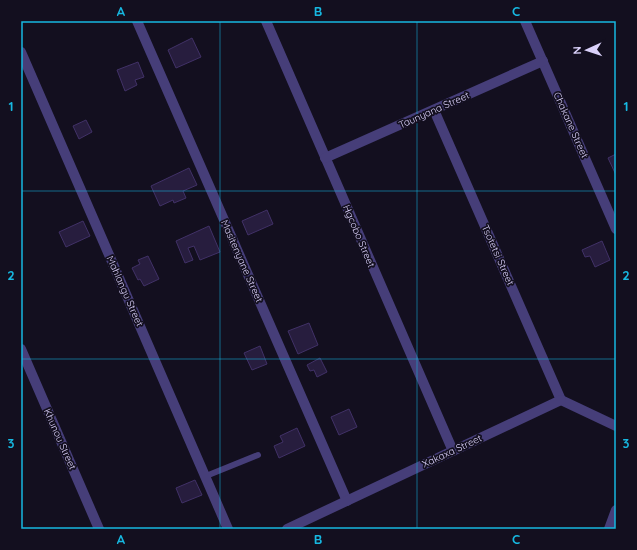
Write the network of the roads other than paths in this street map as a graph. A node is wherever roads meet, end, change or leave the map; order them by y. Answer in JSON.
{"nodes":[{"id":1,"x":137,"y":21,"type":"edge"},
{"id":2,"x":266,"y":21,"type":"edge"},
{"id":3,"x":525,"y":21,"type":"edge"},
{"id":4,"x":21,"y":52,"type":"edge"},
{"id":5,"x":543,"y":61,"type":"junction"},
{"id":6,"x":434,"y":110,"type":"junction"},
{"id":7,"x":325,"y":158,"type":"junction"},
{"id":8,"x":616,"y":229,"type":"edge"},
{"id":9,"x":21,"y":349,"type":"edge"},
{"id":10,"x":561,"y":400,"type":"junction"},
{"id":11,"x":616,"y":426,"type":"edge"},
{"id":12,"x":452,"y":451,"type":"junction"},
{"id":13,"x":258,"y":455,"type":"dead end"},
{"id":14,"x":206,"y":476,"type":"junction"},
{"id":15,"x":347,"y":501,"type":"junction"},
{"id":16,"x":616,"y":510,"type":"edge"},
{"id":17,"x":99,"y":529,"type":"edge"},
{"id":18,"x":228,"y":529,"type":"edge"},
{"id":19,"x":287,"y":529,"type":"edge"},
{"id":20,"x":609,"y":529,"type":"edge"}],
"edges":[{"from":1,"to":15,"type":"street","name":"Masitenyane Street"},
{"from":2,"to":7,"type":"street","name":"Hgcobo Street"},
{"from":3,"to":5,"type":"street","name":"Chakane Street"},
{"from":4,"to":14,"type":"street","name":"Mahlangu Street"},
{"from":5,"to":6,"type":"street","name":"Taunyana Street"},
{"from":5,"to":8,"type":"street","name":"Chakane Street"},
{"from":6,"to":7,"type":"street","name":"Taunyana Street"},
{"from":6,"to":10,"type":"street","name":"Tsotetsi Street"},
{"from":7,"to":12,"type":"street","name":"Hgcobo Street"},
{"from":9,"to":17,"type":"street","name":"Khunou Street"},
{"from":10,"to":11,"type":"street"},
{"from":10,"to":12,"type":"street","name":"Xakaxa Street"},
{"from":12,"to":15,"type":"street","name":"Xakaxa Street"},
{"from":13,"to":14,"type":"lane"},
{"from":14,"to":18,"type":"street","name":"Mahlangu Street"},
{"from":15,"to":19,"type":"street","name":"Xakaxa Street"},
{"from":16,"to":20,"type":"street"}]}
